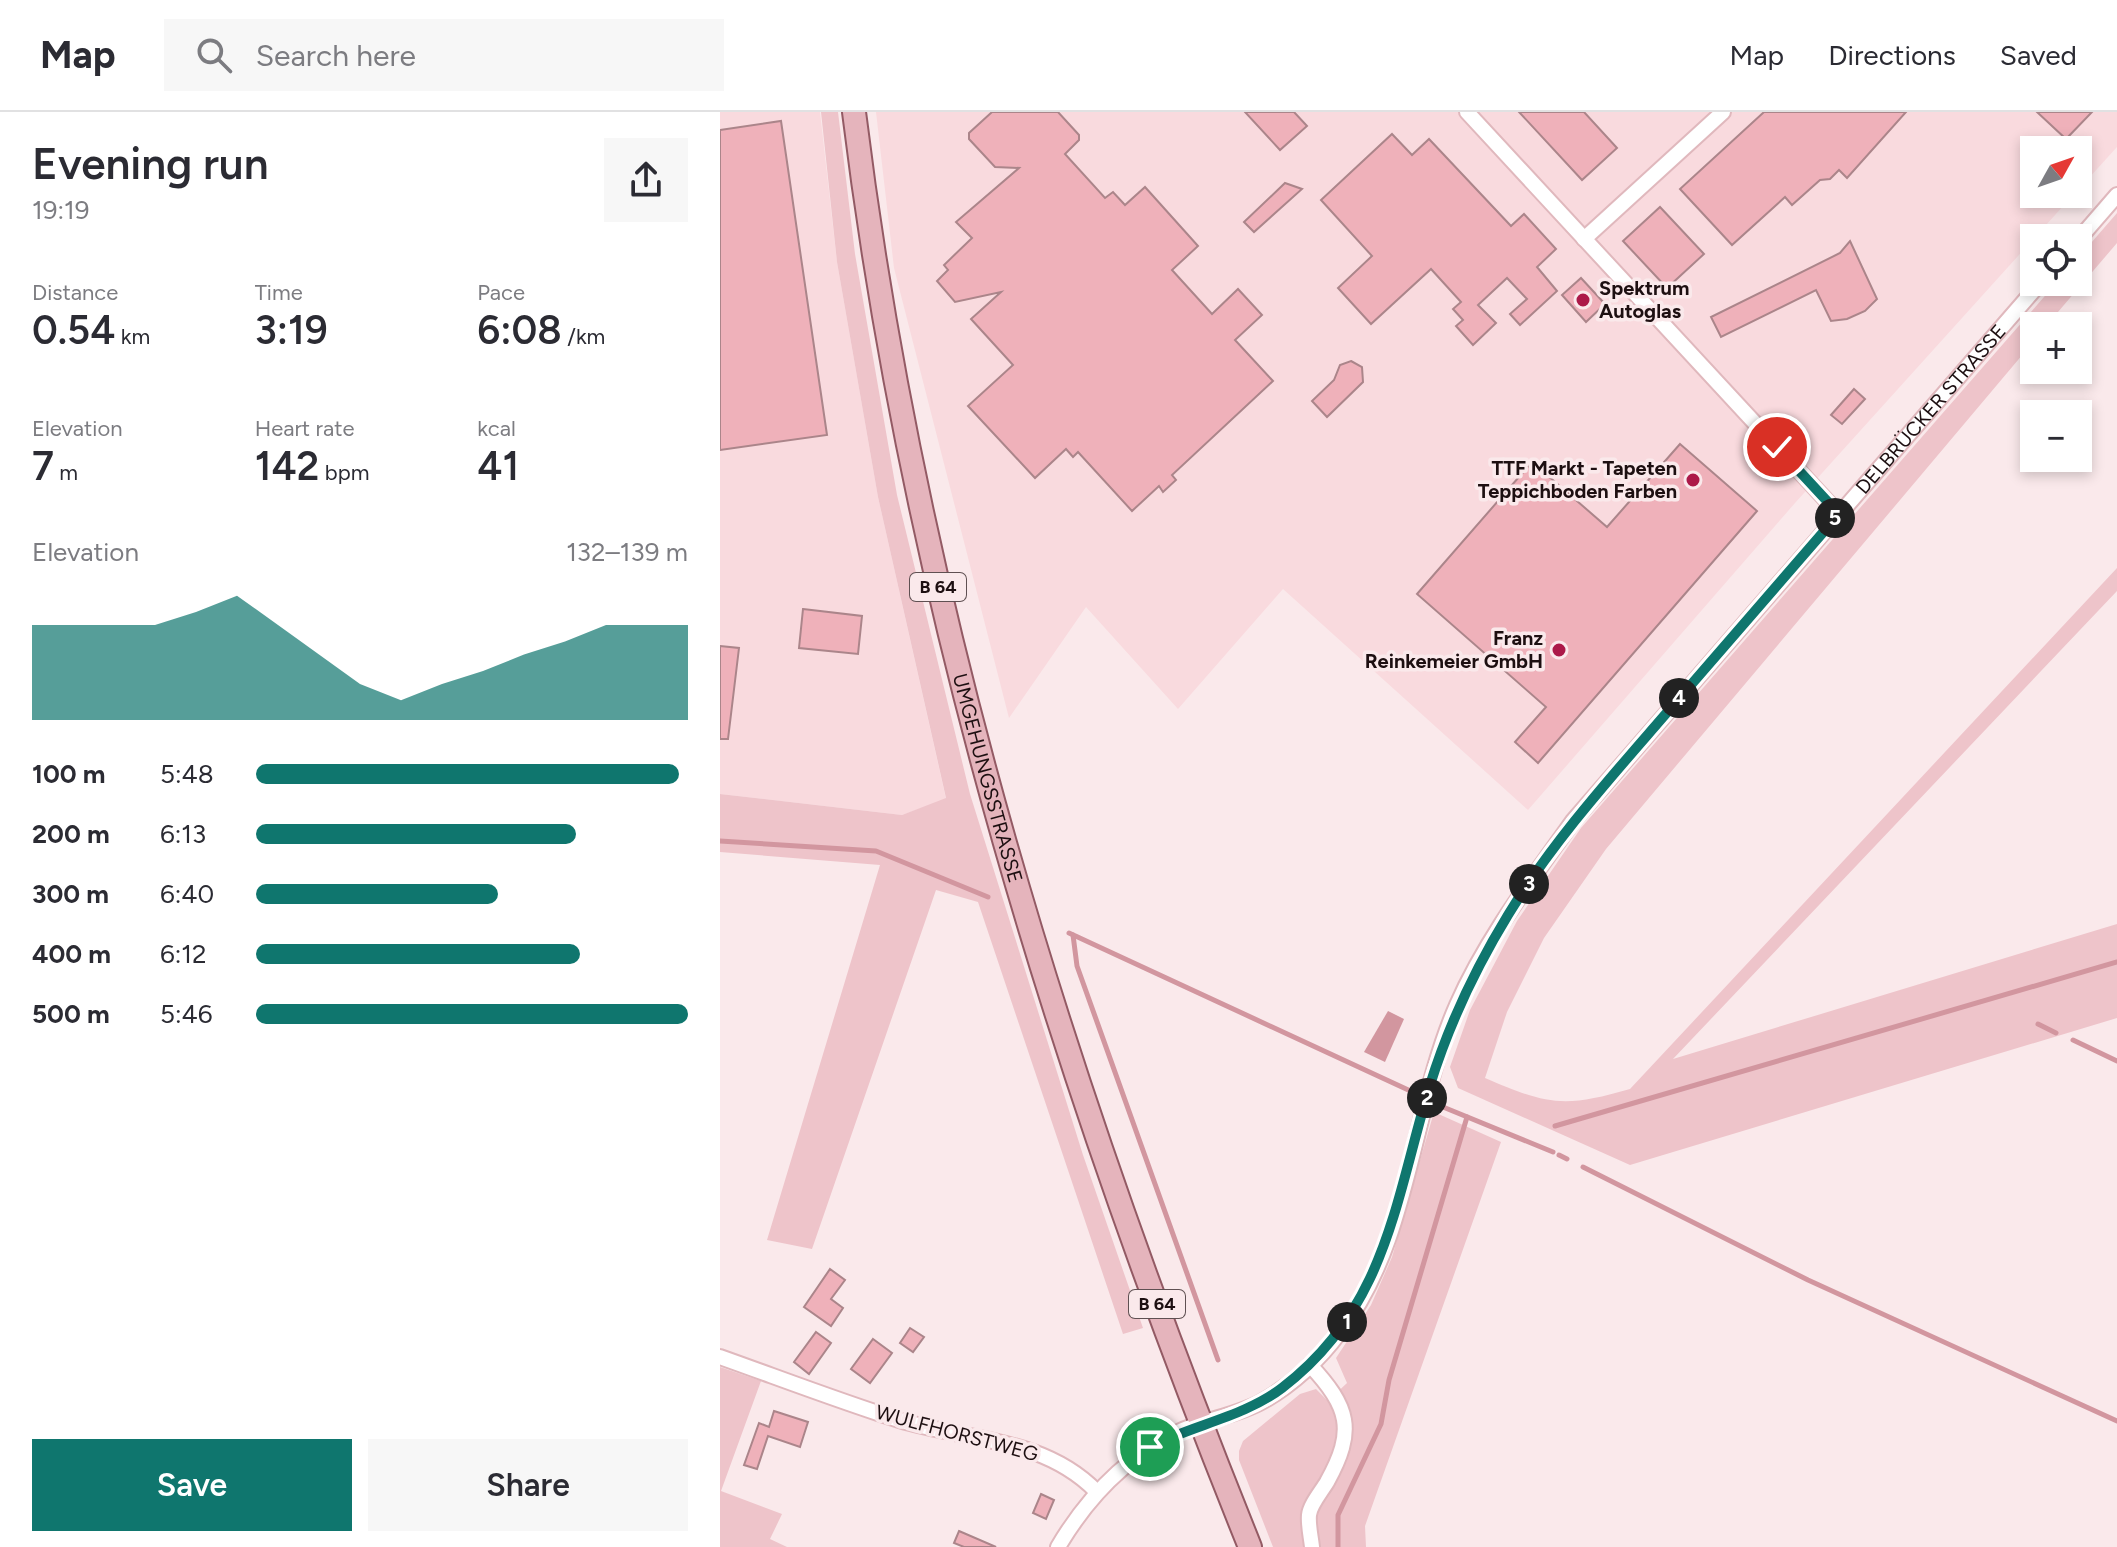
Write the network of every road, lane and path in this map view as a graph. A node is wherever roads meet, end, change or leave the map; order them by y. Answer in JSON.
{"nodes":[{"id":1,"x":854,"y":112,"type":"edge"},
{"id":2,"x":1467,"y":112,"type":"edge"},
{"id":3,"x":1723,"y":112,"type":"edge"},
{"id":4,"x":2117,"y":195,"type":"edge"},
{"id":5,"x":2092,"y":224,"type":"edge"},
{"id":6,"x":1584,"y":239,"type":"junction"},
{"id":7,"x":2029,"y":296,"type":"edge"},
{"id":8,"x":1839,"y":514,"type":"junction"},
{"id":9,"x":720,"y":1357,"type":"edge"},
{"id":10,"x":1310,"y":1365,"type":"junction"},
{"id":11,"x":1200,"y":1424,"type":"junction"},
{"id":12,"x":1096,"y":1491,"type":"junction"},
{"id":13,"x":1058,"y":1547,"type":"edge"},
{"id":14,"x":1250,"y":1547,"type":"edge"},
{"id":15,"x":1312,"y":1547,"type":"edge"}],
"edges":[{"from":1,"to":11,"type":"main road","name":"UMGEHUNGSSTRASSE","number":"B 64"},
{"from":2,"to":6,"type":"street"},
{"from":3,"to":6,"type":"street"},
{"from":4,"to":5,"type":"street"},
{"from":6,"to":8,"type":"street"},
{"from":7,"to":8,"type":"street","name":"DELBRÜCKER STRASSE"},
{"from":8,"to":10,"type":"street","name":"DELBRÜCKER STRASSE"},
{"from":9,"to":12,"type":"street","name":"WULFHORSTWEG"},
{"from":10,"to":11,"type":"street","name":"DELBRÜCKER STRASSE"},
{"from":10,"to":15,"type":"street"},
{"from":11,"to":12,"type":"street","name":"DELBRÜCKER STRASSE"},
{"from":11,"to":14,"type":"main road","number":"B 64"},
{"from":12,"to":13,"type":"street","name":"DELBRÜCKER STRASSE"}]}
